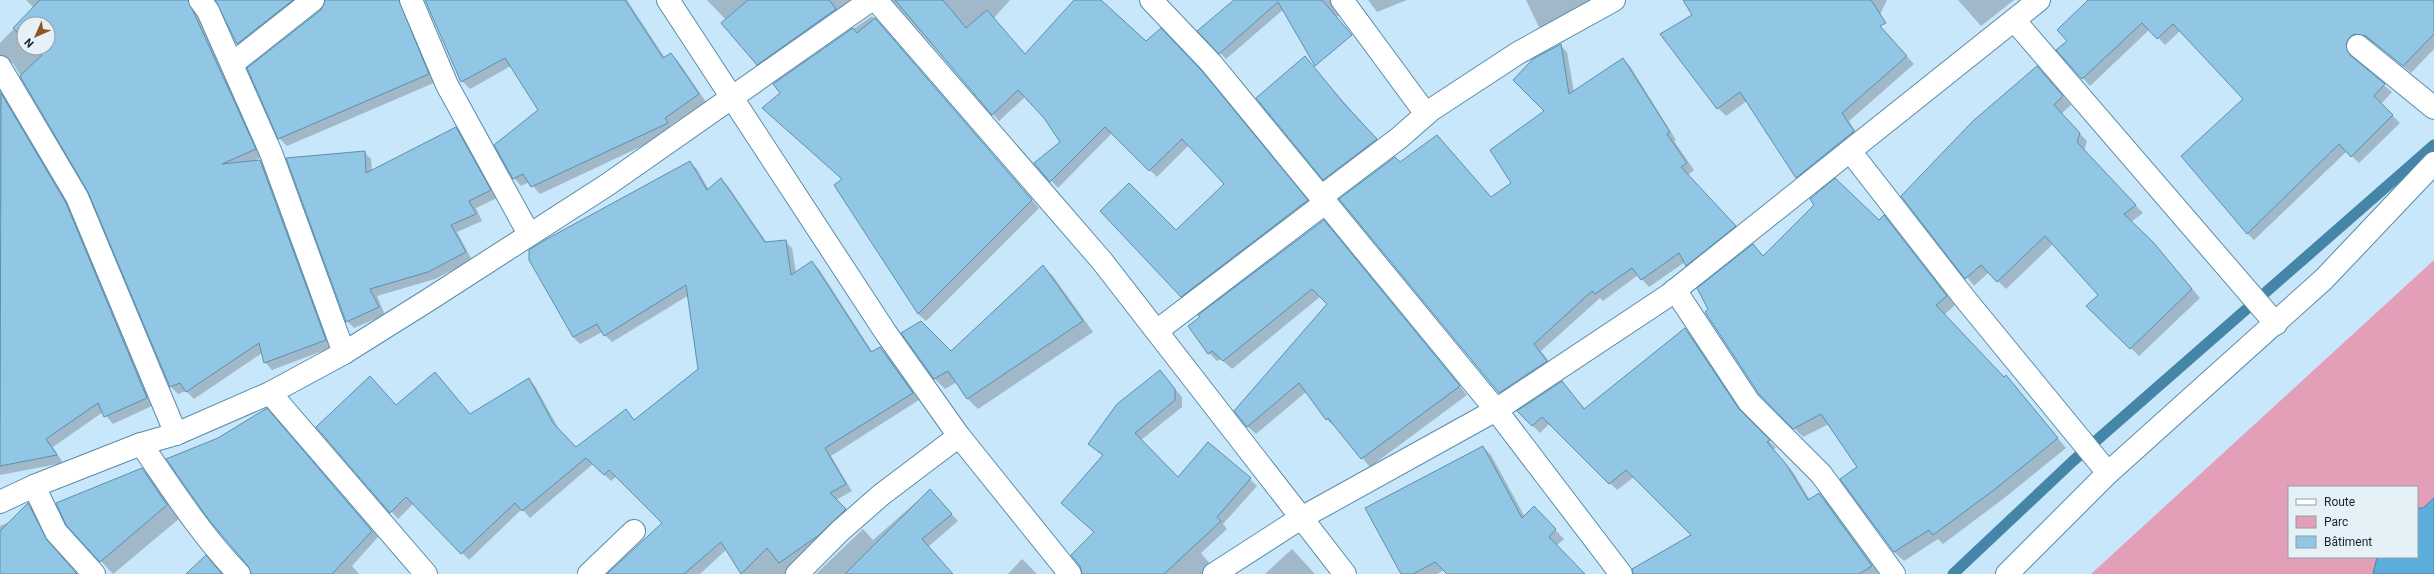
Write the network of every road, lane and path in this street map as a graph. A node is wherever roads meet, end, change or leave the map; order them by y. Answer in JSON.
{"nodes":[{"id":1,"x":200,"y":0,"type":"edge"},
{"id":2,"x":313,"y":0,"type":"edge"},
{"id":3,"x":411,"y":0,"type":"edge"},
{"id":4,"x":668,"y":0,"type":"edge"},
{"id":5,"x":871,"y":0,"type":"edge"},
{"id":6,"x":876,"y":0,"type":"edge"},
{"id":7,"x":1152,"y":0,"type":"edge"},
{"id":8,"x":1342,"y":0,"type":"edge"},
{"id":9,"x":1614,"y":0,"type":"edge"},
{"id":10,"x":2039,"y":0,"type":"edge"},
{"id":11,"x":2014,"y":20,"type":"junction"},
{"id":12,"x":2358,"y":46,"type":"dead end"},
{"id":13,"x":232,"y":64,"type":"junction"},
{"id":14,"x":0,"y":68,"type":"edge"},
{"id":15,"x":732,"y":99,"type":"junction"},
{"id":16,"x":2434,"y":108,"type":"edge"},
{"id":17,"x":1426,"y":114,"type":"junction"},
{"id":18,"x":1850,"y":151,"type":"junction"},
{"id":19,"x":2434,"y":163,"type":"edge"},
{"id":20,"x":1323,"y":200,"type":"junction"},
{"id":21,"x":529,"y":234,"type":"junction"},
{"id":22,"x":1675,"y":290,"type":"junction"},
{"id":23,"x":2276,"y":324,"type":"junction"},
{"id":24,"x":1158,"y":330,"type":"junction"},
{"id":25,"x":344,"y":353,"type":"junction"},
{"id":26,"x":270,"y":393,"type":"junction"},
{"id":27,"x":1496,"y":410,"type":"junction"},
{"id":28,"x":176,"y":434,"type":"junction"},
{"id":29,"x":959,"y":436,"type":"junction"},
{"id":30,"x":141,"y":444,"type":"junction"},
{"id":31,"x":2108,"y":473,"type":"junction"},
{"id":32,"x":34,"y":486,"type":"junction"},
{"id":33,"x":0,"y":502,"type":"edge"},
{"id":34,"x":1301,"y":518,"type":"junction"},
{"id":35,"x":634,"y":531,"type":"dead end"},
{"id":36,"x":94,"y":574,"type":"edge"},
{"id":37,"x":239,"y":574,"type":"edge"},
{"id":38,"x":426,"y":574,"type":"edge"},
{"id":39,"x":589,"y":574,"type":"edge"},
{"id":40,"x":797,"y":574,"type":"edge"},
{"id":41,"x":1070,"y":574,"type":"edge"},
{"id":42,"x":1214,"y":574,"type":"edge"},
{"id":43,"x":1345,"y":574,"type":"edge"},
{"id":44,"x":1621,"y":574,"type":"edge"},
{"id":45,"x":1894,"y":574,"type":"edge"},
{"id":46,"x":2007,"y":574,"type":"edge"}],
"edges":[{"from":1,"to":13,"type":"street"},
{"from":2,"to":13,"type":"street"},
{"from":3,"to":21,"type":"street"},
{"from":4,"to":15,"type":"street"},
{"from":5,"to":15,"type":"street"},
{"from":6,"to":24,"type":"street"},
{"from":7,"to":20,"type":"street"},
{"from":8,"to":17,"type":"street"},
{"from":9,"to":17,"type":"street"},
{"from":10,"to":11,"type":"street"},
{"from":11,"to":18,"type":"street"},
{"from":11,"to":23,"type":"street"},
{"from":12,"to":16,"type":"street"},
{"from":13,"to":25,"type":"street"},
{"from":14,"to":28,"type":"street"},
{"from":15,"to":21,"type":"street"},
{"from":15,"to":29,"type":"street"},
{"from":17,"to":20,"type":"street"},
{"from":18,"to":22,"type":"street"},
{"from":18,"to":31,"type":"street"},
{"from":19,"to":23,"type":"street"},
{"from":20,"to":24,"type":"street"},
{"from":20,"to":27,"type":"street"},
{"from":21,"to":25,"type":"street"},
{"from":22,"to":27,"type":"street"},
{"from":22,"to":45,"type":"street"},
{"from":23,"to":31,"type":"street"},
{"from":24,"to":34,"type":"street"},
{"from":25,"to":26,"type":"street"},
{"from":26,"to":28,"type":"street"},
{"from":26,"to":38,"type":"street"},
{"from":27,"to":34,"type":"street"},
{"from":27,"to":44,"type":"street"},
{"from":28,"to":30,"type":"street"},
{"from":29,"to":40,"type":"street"},
{"from":29,"to":41,"type":"street"},
{"from":30,"to":32,"type":"street"},
{"from":30,"to":37,"type":"street"},
{"from":31,"to":46,"type":"street"},
{"from":32,"to":33,"type":"street"},
{"from":32,"to":36,"type":"street"},
{"from":34,"to":42,"type":"street"},
{"from":34,"to":43,"type":"street"},
{"from":35,"to":39,"type":"street"}]}
